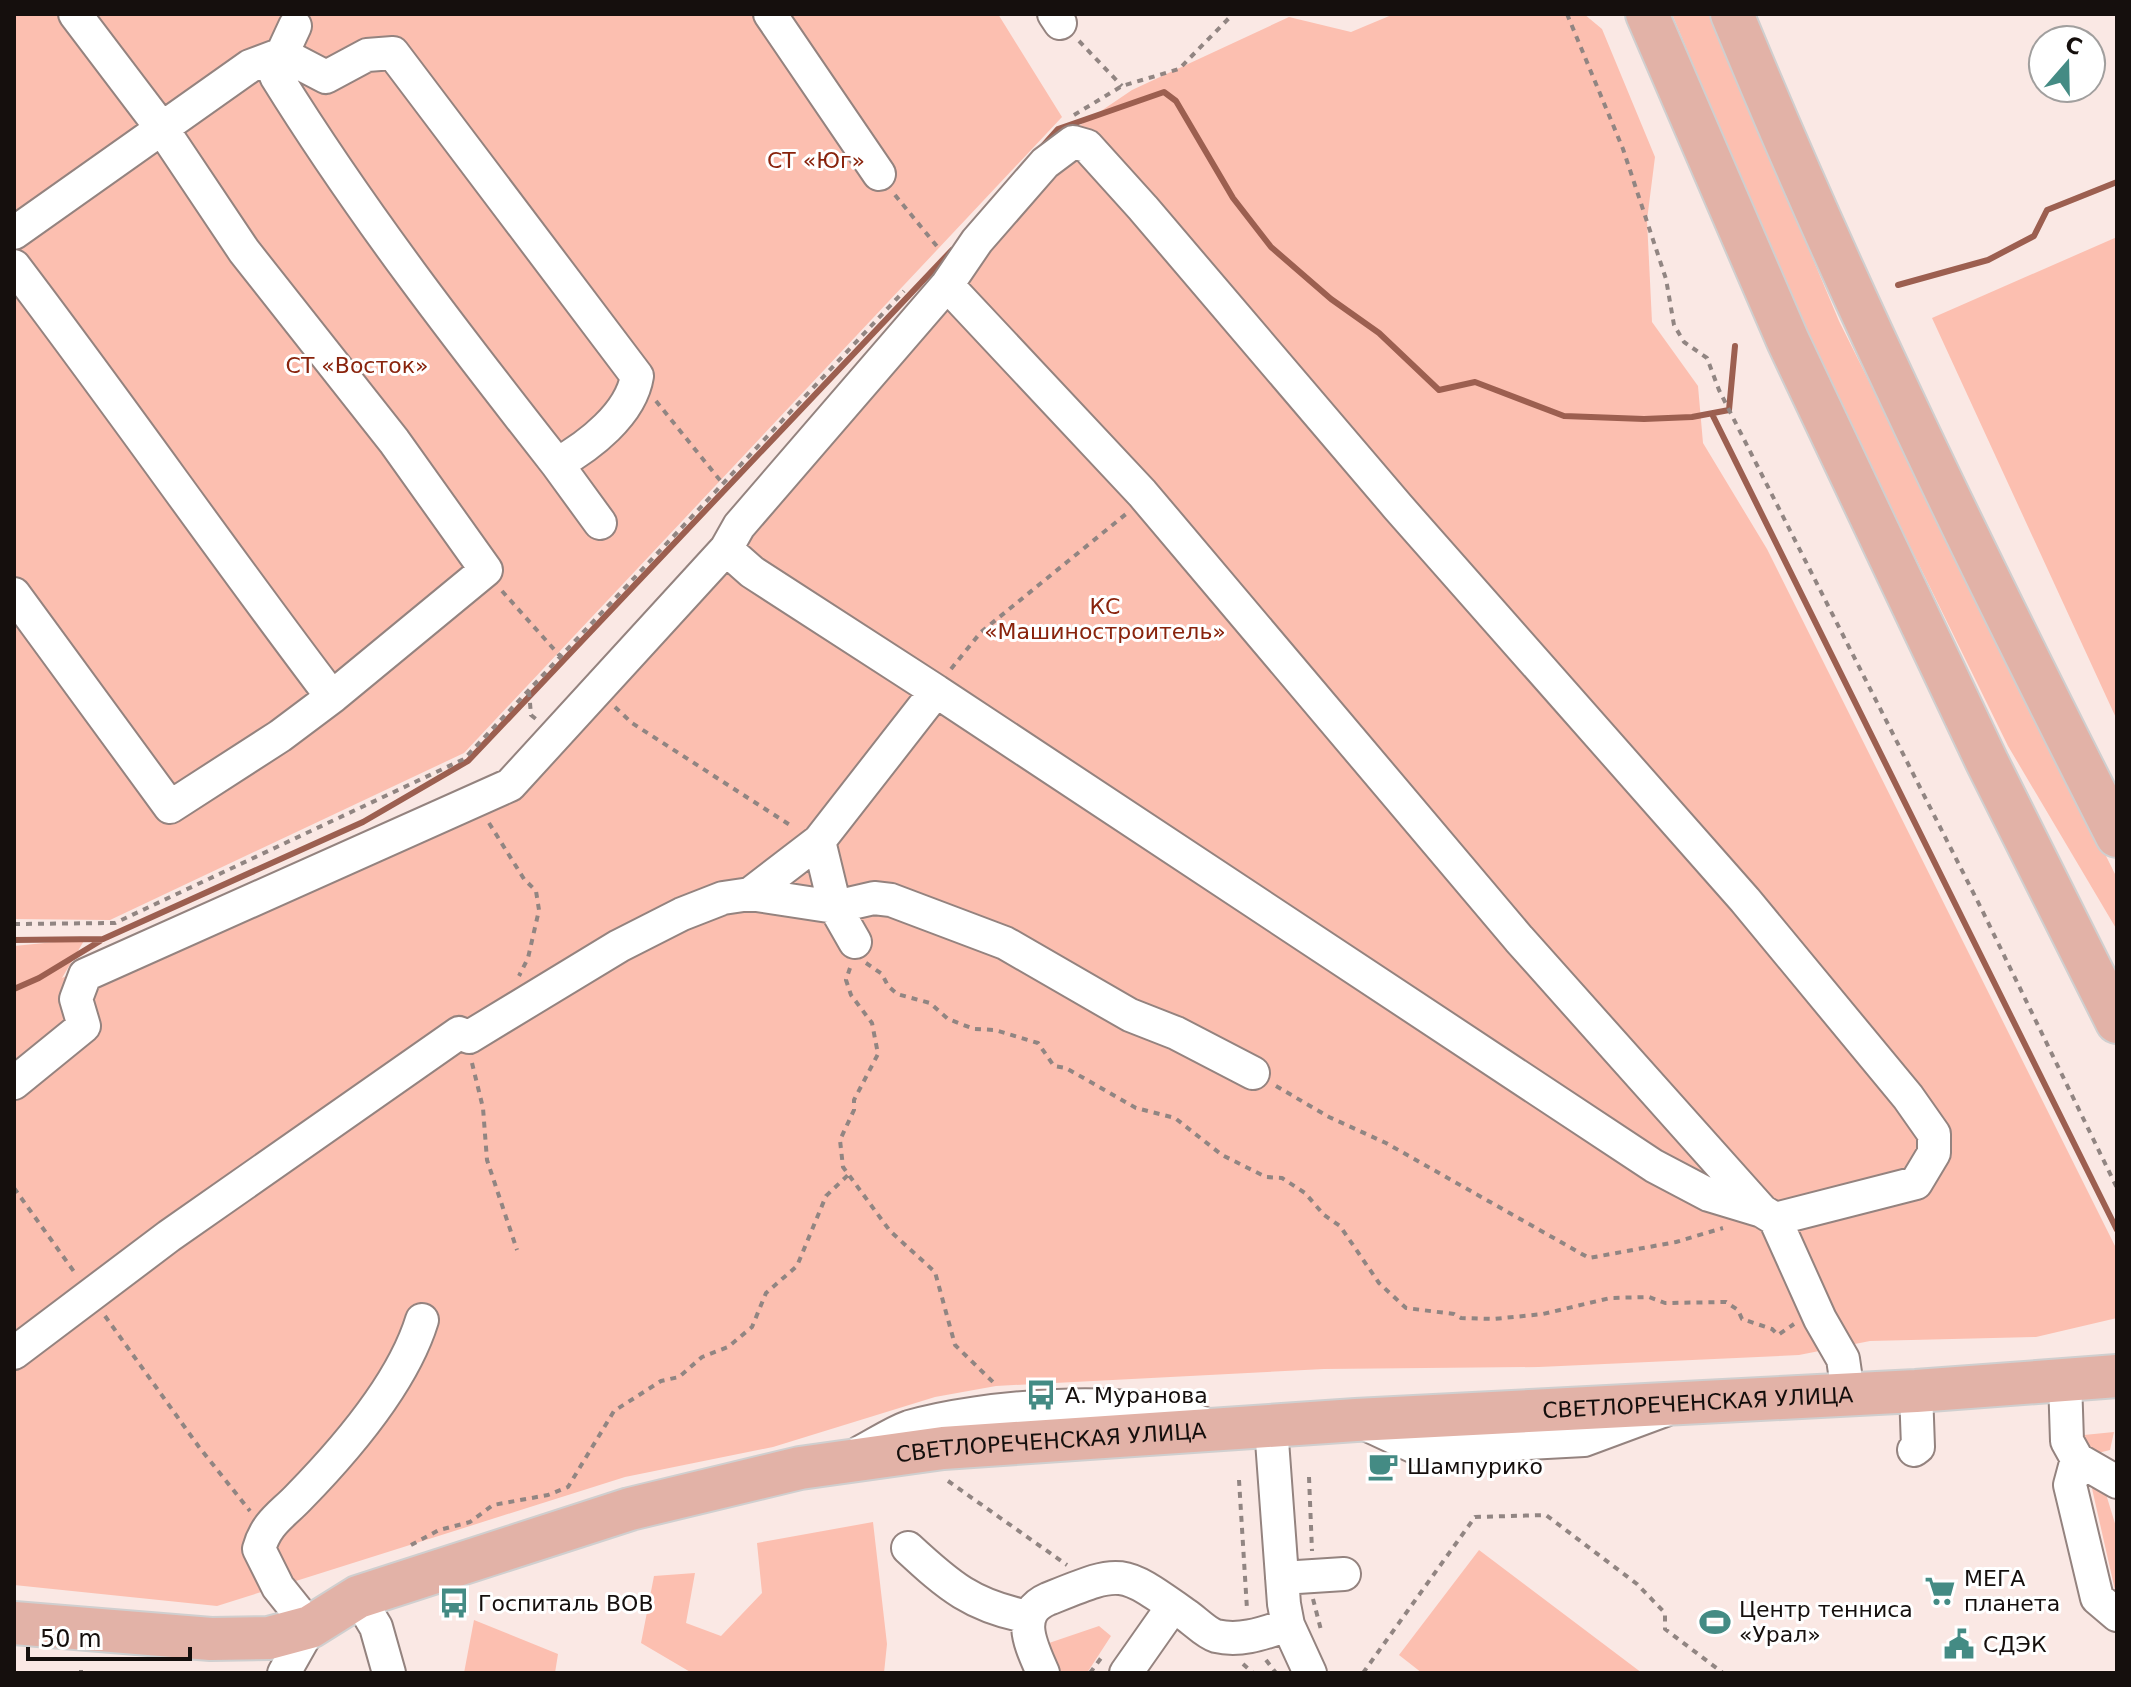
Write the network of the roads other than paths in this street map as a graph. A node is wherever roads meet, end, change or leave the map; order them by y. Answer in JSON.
{"nodes":[{"id":1,"x":75,"y":14,"type":"edge"},
{"id":2,"x":770,"y":14,"type":"edge"},
{"id":3,"x":1647,"y":14,"type":"edge"},
{"id":4,"x":1732,"y":14,"type":"edge"},
{"id":5,"x":293,"y":27,"type":"edge"},
{"id":6,"x":163,"y":130,"type":"junction"},
{"id":7,"x":879,"y":174,"type":"road end"},
{"id":8,"x":14,"y":233,"type":"edge"},
{"id":9,"x":14,"y":266,"type":"edge"},
{"id":10,"x":939,"y":274,"type":"junction"},
{"id":11,"x":557,"y":464,"type":"junction"},
{"id":12,"x":600,"y":523,"type":"dead end"},
{"id":13,"x":726,"y":549,"type":"junction"},
{"id":14,"x":14,"y":594,"type":"edge"},
{"id":15,"x":936,"y":691,"type":"junction"},
{"id":16,"x":332,"y":697,"type":"junction"},
{"id":17,"x":2117,"y":836,"type":"edge"},
{"id":18,"x":819,"y":841,"type":"junction"},
{"id":19,"x":750,"y":894,"type":"junction"},
{"id":20,"x":835,"y":907,"type":"junction"},
{"id":21,"x":854,"y":946,"type":"road end"},
{"id":22,"x":2117,"y":1022,"type":"edge"},
{"id":23,"x":1253,"y":1073,"type":"road end"},
{"id":24,"x":14,"y":1083,"type":"edge"},
{"id":25,"x":1768,"y":1215,"type":"junction"},
{"id":26,"x":422,"y":1320,"type":"dead end"},
{"id":27,"x":14,"y":1353,"type":"edge"},
{"id":28,"x":2117,"y":1376,"type":"edge"},
{"id":29,"x":2065,"y":1380,"type":"junction"},
{"id":30,"x":1916,"y":1391,"type":"junction"},
{"id":31,"x":1848,"y":1393,"type":"junction"},
{"id":32,"x":1271,"y":1427,"type":"junction"},
{"id":33,"x":1914,"y":1450,"type":"dead end"},
{"id":34,"x":2077,"y":1459,"type":"junction"},
{"id":35,"x":2117,"y":1482,"type":"edge"},
{"id":36,"x":908,"y":1548,"type":"dead end"},
{"id":37,"x":1344,"y":1574,"type":"dead end"},
{"id":38,"x":1282,"y":1578,"type":"junction"},
{"id":39,"x":358,"y":1597,"type":"junction"},
{"id":40,"x":1173,"y":1606,"type":"junction"},
{"id":41,"x":2117,"y":1615,"type":"edge"},
{"id":42,"x":1029,"y":1617,"type":"junction"},
{"id":43,"x":14,"y":1623,"type":"edge"},
{"id":44,"x":1288,"y":1625,"type":"junction"},
{"id":45,"x":310,"y":1627,"type":"junction"},
{"id":46,"x":1117,"y":1661,"type":"edge"},
{"id":47,"x":284,"y":1673,"type":"edge"},
{"id":48,"x":389,"y":1673,"type":"edge"},
{"id":49,"x":1043,"y":1673,"type":"edge"},
{"id":50,"x":1310,"y":1673,"type":"edge"}],
"edges":[{"from":1,"to":6,"type":"street"},
{"from":2,"to":7,"type":"street"},
{"from":3,"to":22,"type":"main road"},
{"from":4,"to":17,"type":"main road"},
{"from":5,"to":6,"type":"street"},
{"from":5,"to":11,"type":"street"},
{"from":5,"to":11,"type":"street"},
{"from":6,"to":8,"type":"street"},
{"from":6,"to":16,"type":"street"},
{"from":9,"to":16,"type":"street"},
{"from":10,"to":13,"type":"street"},
{"from":10,"to":25,"type":"street"},
{"from":10,"to":25,"type":"street"},
{"from":11,"to":12,"type":"street"},
{"from":13,"to":15,"type":"street"},
{"from":13,"to":24,"type":"street"},
{"from":14,"to":16,"type":"street"},
{"from":15,"to":18,"type":"street"},
{"from":15,"to":25,"type":"street"},
{"from":18,"to":19,"type":"street"},
{"from":18,"to":20,"type":"street"},
{"from":19,"to":20,"type":"street"},
{"from":19,"to":27,"type":"street"},
{"from":20,"to":21,"type":"street"},
{"from":20,"to":23,"type":"street"},
{"from":25,"to":31,"type":"street"},
{"from":26,"to":45,"type":"street"},
{"from":28,"to":29,"type":"main road","name":"СВЕТЛОРЕЧЕНСКАЯ УЛИЦА"},
{"from":29,"to":30,"type":"main road","name":"СВЕТЛОРЕЧЕНСКАЯ УЛИЦА"},
{"from":29,"to":34,"type":"street"},
{"from":30,"to":31,"type":"main road","name":"СВЕТЛОРЕЧЕНСКАЯ УЛИЦА"},
{"from":30,"to":33,"type":"street"},
{"from":31,"to":32,"type":"main road","name":"СВЕТЛОРЕЧЕНСКАЯ УЛИЦА"},
{"from":32,"to":38,"type":"street"},
{"from":32,"to":39,"type":"main road","name":"СВЕТЛОРЕЧЕНСКАЯ УЛИЦА"},
{"from":34,"to":35,"type":"street"},
{"from":34,"to":41,"type":"street"},
{"from":36,"to":42,"type":"street"},
{"from":37,"to":38,"type":"street"},
{"from":38,"to":44,"type":"street"},
{"from":39,"to":45,"type":"main road","name":"СВЕТЛОРЕЧЕНСКАЯ УЛИЦА"},
{"from":39,"to":48,"type":"street"},
{"from":40,"to":42,"type":"street"},
{"from":40,"to":44,"type":"street"},
{"from":40,"to":46,"type":"street"},
{"from":42,"to":49,"type":"street"},
{"from":43,"to":45,"type":"main road","name":"СВЕТЛОРЕЧЕНСКАЯ УЛИЦА"},
{"from":44,"to":50,"type":"street"},
{"from":45,"to":47,"type":"street"}]}
